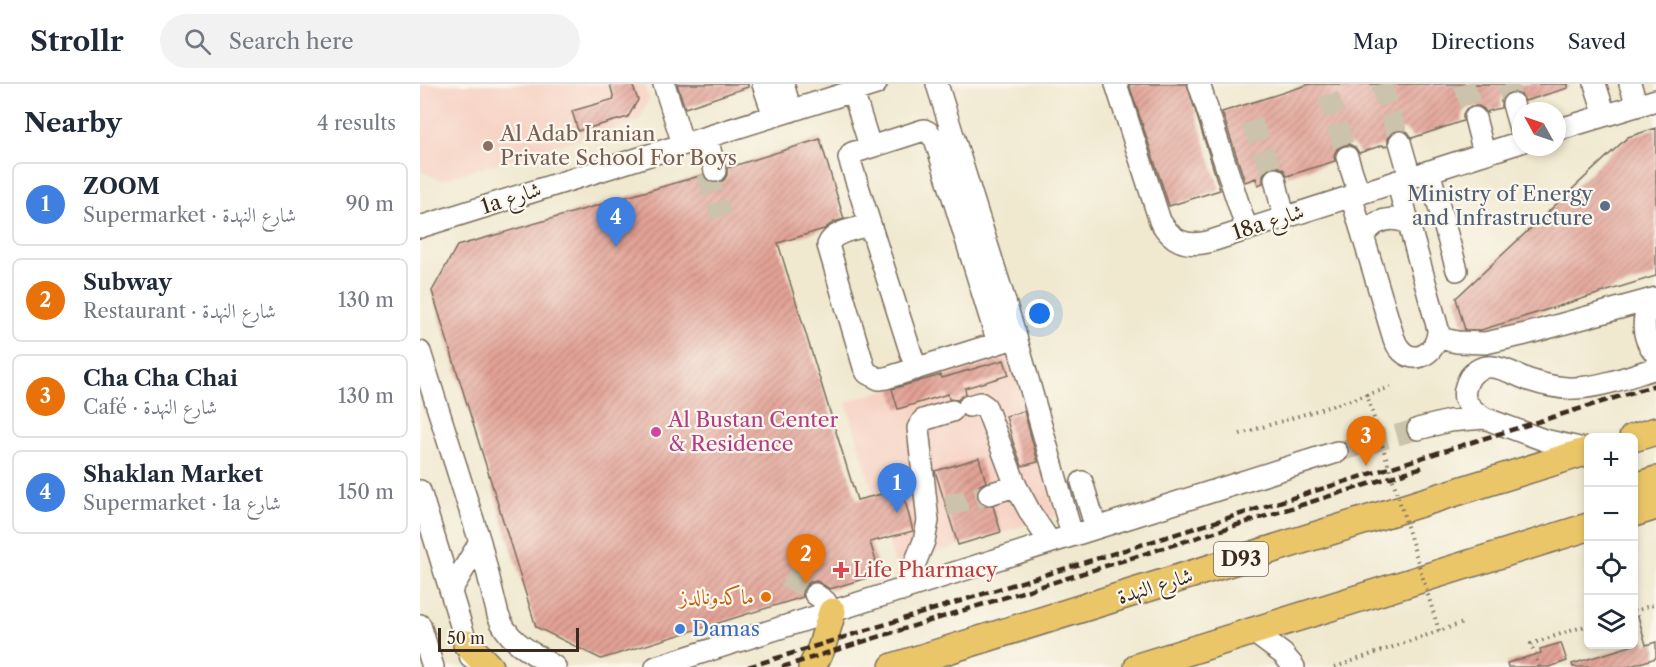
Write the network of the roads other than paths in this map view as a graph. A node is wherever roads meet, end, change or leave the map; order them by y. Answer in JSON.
{"nodes":[{"id":1,"x":664,"y":84,"type":"edge"},
{"id":2,"x":763,"y":84,"type":"edge"},
{"id":3,"x":773,"y":84,"type":"edge"},
{"id":4,"x":783,"y":84,"type":"edge"},
{"id":5,"x":795,"y":84,"type":"edge"},
{"id":6,"x":876,"y":84,"type":"edge"},
{"id":7,"x":937,"y":84,"type":"edge"},
{"id":8,"x":1116,"y":84,"type":"edge"},
{"id":9,"x":1199,"y":84,"type":"edge"},
{"id":10,"x":1595,"y":84,"type":"edge"},
{"id":11,"x":1630,"y":84,"type":"edge"},
{"id":12,"x":848,"y":93,"type":"junction"},
{"id":13,"x":1646,"y":103,"type":"edge"},
{"id":14,"x":788,"y":112,"type":"junction"},
{"id":15,"x":1605,"y":115,"type":"junction"},
{"id":16,"x":1474,"y":118,"type":"tunnel mouth"},
{"id":17,"x":1566,"y":127,"type":"edge"},
{"id":18,"x":695,"y":140,"type":"junction"},
{"id":19,"x":1400,"y":142,"type":"tunnel mouth"},
{"id":20,"x":1512,"y":145,"type":"edge"},
{"id":21,"x":866,"y":148,"type":"junction"},
{"id":22,"x":1485,"y":153,"type":"junction"},
{"id":23,"x":1347,"y":157,"type":"tunnel mouth"},
{"id":24,"x":711,"y":172,"type":"tunnel mouth"},
{"id":25,"x":1418,"y":174,"type":"junction"},
{"id":26,"x":1275,"y":179,"type":"tunnel mouth"},
{"id":27,"x":1355,"y":194,"type":"junction"},
{"id":28,"x":1284,"y":217,"type":"junction"},
{"id":29,"x":1408,"y":223,"type":"junction"},
{"id":30,"x":870,"y":225,"type":"junction"},
{"id":31,"x":421,"y":227,"type":"edge"},
{"id":32,"x":1247,"y":230,"type":"junction"},
{"id":33,"x":1364,"y":235,"type":"junction"},
{"id":34,"x":1461,"y":269,"type":"dead end"},
{"id":35,"x":1653,"y":299,"type":"edge"},
{"id":36,"x":1438,"y":338,"type":"junction"},
{"id":37,"x":1007,"y":340,"type":"junction"},
{"id":38,"x":420,"y":352,"type":"edge"},
{"id":39,"x":1656,"y":354,"type":"edge"},
{"id":40,"x":1656,"y":368,"type":"edge"},
{"id":41,"x":915,"y":369,"type":"junction"},
{"id":42,"x":429,"y":398,"type":"edge"},
{"id":43,"x":1484,"y":418,"type":"junction"},
{"id":44,"x":1418,"y":429,"type":"tunnel mouth"},
{"id":45,"x":1656,"y":431,"type":"edge"},
{"id":46,"x":1638,"y":436,"type":"edge"},
{"id":47,"x":1584,"y":450,"type":"edge"},
{"id":48,"x":1337,"y":452,"type":"tunnel mouth"},
{"id":49,"x":1584,"y":452,"type":"edge"},
{"id":50,"x":1656,"y":480,"type":"edge"},
{"id":51,"x":1082,"y":482,"type":"dead end"},
{"id":52,"x":1016,"y":486,"type":"junction"},
{"id":53,"x":1638,"y":486,"type":"edge"},
{"id":54,"x":420,"y":490,"type":"edge"},
{"id":55,"x":989,"y":494,"type":"tunnel mouth"},
{"id":56,"x":1656,"y":506,"type":"edge"},
{"id":57,"x":1584,"y":509,"type":"edge"},
{"id":58,"x":1638,"y":512,"type":"edge"},
{"id":59,"x":1096,"y":528,"type":"junction"},
{"id":60,"x":1584,"y":528,"type":"edge"},
{"id":61,"x":1072,"y":535,"type":"junction"},
{"id":62,"x":480,"y":542,"type":"junction"},
{"id":63,"x":1050,"y":542,"type":"junction"},
{"id":64,"x":1515,"y":549,"type":"junction"},
{"id":65,"x":451,"y":590,"type":"junction"},
{"id":66,"x":904,"y":590,"type":"junction"},
{"id":67,"x":823,"y":603,"type":"junction"},
{"id":68,"x":420,"y":625,"type":"edge"},
{"id":69,"x":1252,"y":631,"type":"junction"},
{"id":70,"x":470,"y":656,"type":"edge"},
{"id":71,"x":433,"y":667,"type":"edge"},
{"id":72,"x":489,"y":667,"type":"edge"},
{"id":73,"x":555,"y":667,"type":"edge"},
{"id":74,"x":656,"y":667,"type":"edge"},
{"id":75,"x":812,"y":667,"type":"edge"},
{"id":76,"x":893,"y":667,"type":"edge"},
{"id":77,"x":1138,"y":667,"type":"edge"},
{"id":78,"x":1294,"y":667,"type":"edge"}],
"edges":[{"from":1,"to":18,"type":"street"},
{"from":2,"to":14,"type":"street"},
{"from":3,"to":14,"type":"street"},
{"from":4,"to":14,"type":"street"},
{"from":5,"to":14,"type":"street"},
{"from":6,"to":12,"type":"street","name":"1a شارع"},
{"from":7,"to":37,"type":"street"},
{"from":8,"to":32,"type":"street","name":"18a شارع"},
{"from":9,"to":32,"type":"street"},
{"from":10,"to":15,"type":"street"},
{"from":11,"to":13,"type":"street"},
{"from":12,"to":14,"type":"street","name":"1a شارع"},
{"from":12,"to":21,"type":"street"},
{"from":13,"to":15,"type":"street"},
{"from":14,"to":18,"type":"street","name":"1a شارع"},
{"from":15,"to":17,"type":"street"},
{"from":16,"to":22,"type":"street"},
{"from":18,"to":24,"type":"street"},
{"from":18,"to":31,"type":"street","name":"1a شارع"},
{"from":19,"to":25,"type":"street"},
{"from":20,"to":22,"type":"street","name":"18a شارع"},
{"from":21,"to":30,"type":"street"},
{"from":21,"to":37,"type":"street"},
{"from":22,"to":25,"type":"street","name":"18a شارع"},
{"from":23,"to":27,"type":"street"},
{"from":25,"to":27,"type":"street","name":"18a شارع"},
{"from":25,"to":29,"type":"street"},
{"from":25,"to":34,"type":"street"},
{"from":26,"to":28,"type":"street"},
{"from":27,"to":28,"type":"street","name":"18a شارع"},
{"from":27,"to":33,"type":"street"},
{"from":28,"to":32,"type":"street","name":"18a شارع"},
{"from":29,"to":33,"type":"street"},
{"from":29,"to":36,"type":"street"},
{"from":30,"to":41,"type":"street"},
{"from":30,"to":41,"type":"street"},
{"from":33,"to":36,"type":"street"},
{"from":35,"to":36,"type":"street"},
{"from":35,"to":39,"type":"street"},
{"from":37,"to":41,"type":"street"},
{"from":37,"to":61,"type":"street"},
{"from":38,"to":42,"type":"street"},
{"from":40,"to":43,"type":"street"},
{"from":42,"to":62,"type":"street"},
{"from":43,"to":44,"type":"street"},
{"from":43,"to":47,"type":"street"},
{"from":45,"to":46,"type":"main road"},
{"from":48,"to":59,"type":"street"},
{"from":49,"to":76,"type":"main road","name":"شارع النهدة","number":"D93"},
{"from":50,"to":53,"type":"main road"},
{"from":51,"to":59,"type":"street"},
{"from":52,"to":55,"type":"street"},
{"from":52,"to":63,"type":"street"},
{"from":52,"to":66,"type":"street"},
{"from":54,"to":65,"type":"street"},
{"from":56,"to":58,"type":"main road"},
{"from":57,"to":64,"type":"main road"},
{"from":59,"to":61,"type":"street"},
{"from":60,"to":64,"type":"main road"},
{"from":61,"to":63,"type":"street"},
{"from":62,"to":65,"type":"street"},
{"from":62,"to":73,"type":"street"},
{"from":63,"to":66,"type":"street"},
{"from":64,"to":69,"type":"main road"},
{"from":65,"to":70,"type":"street"},
{"from":66,"to":67,"type":"street"},
{"from":67,"to":74,"type":"street"},
{"from":67,"to":75,"type":"main road"},
{"from":68,"to":71,"type":"street"},
{"from":69,"to":77,"type":"main road"},
{"from":69,"to":78,"type":"street"},
{"from":70,"to":72,"type":"main road"}]}
